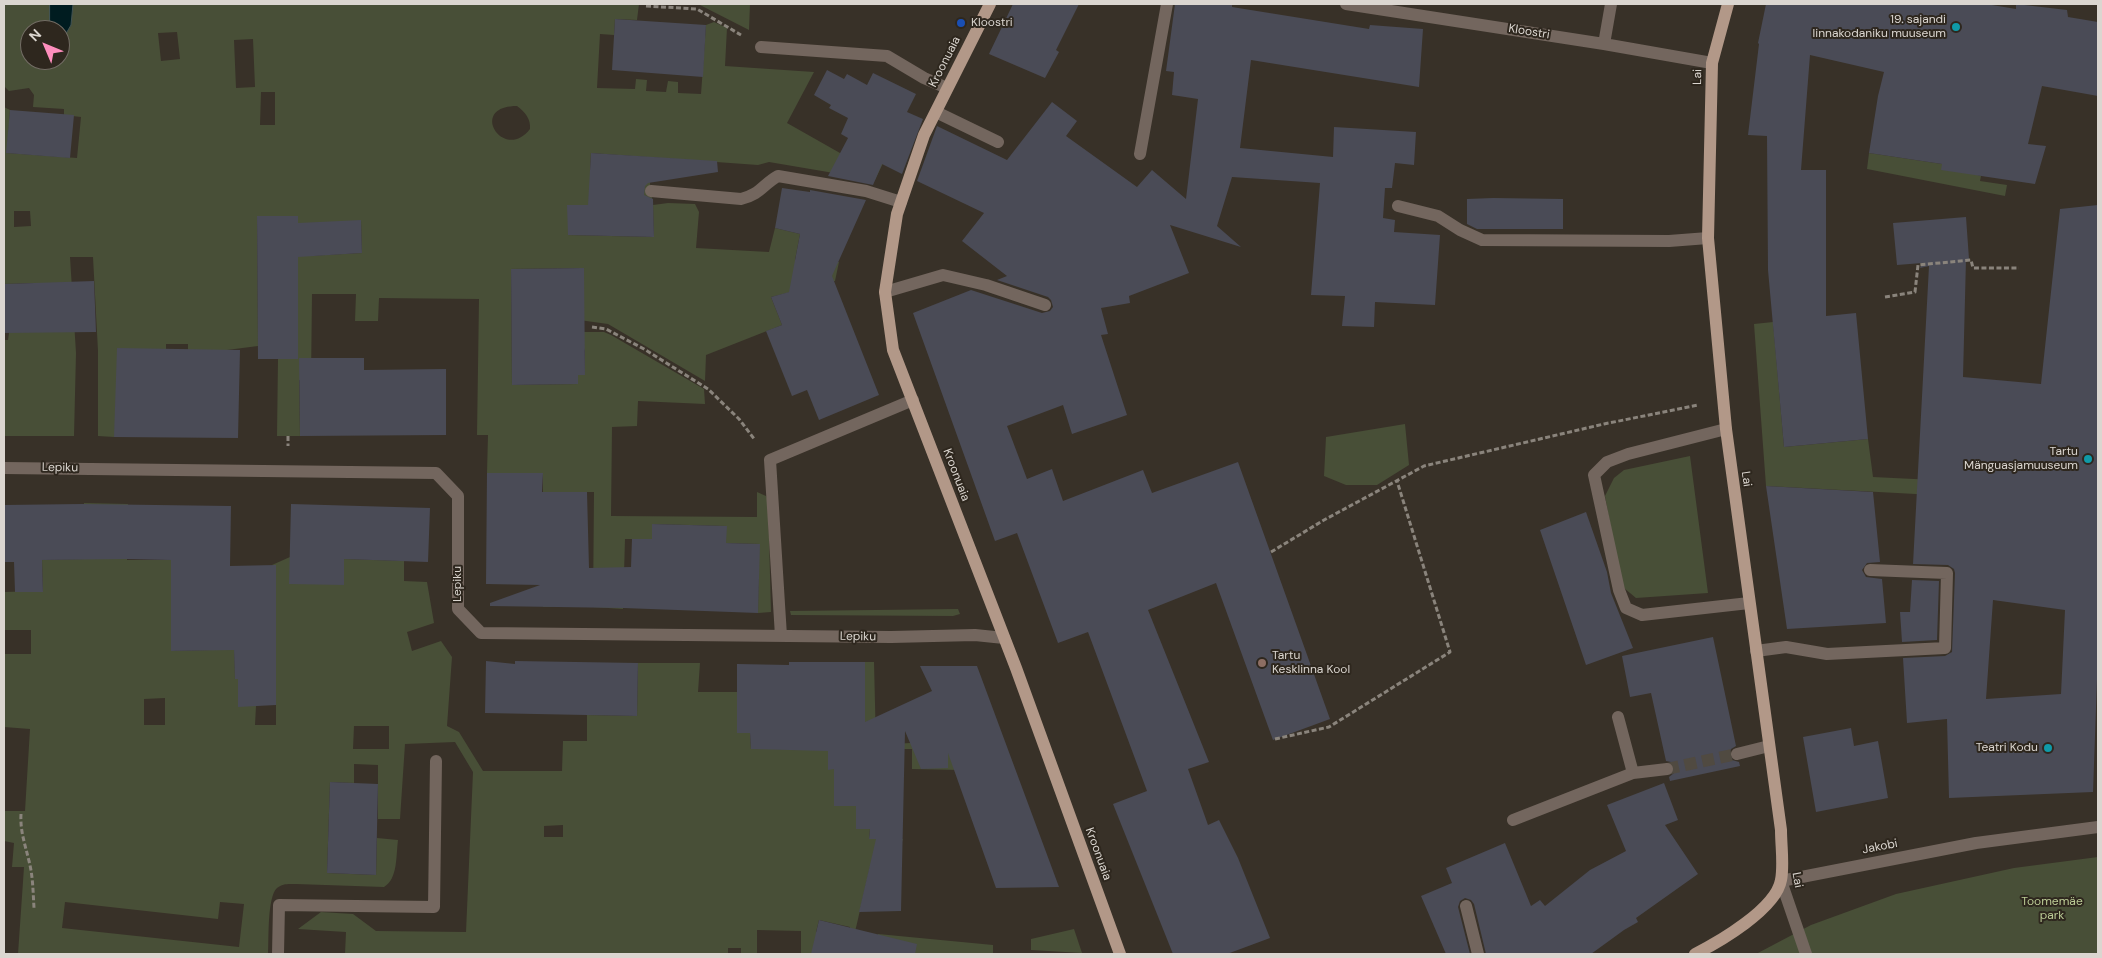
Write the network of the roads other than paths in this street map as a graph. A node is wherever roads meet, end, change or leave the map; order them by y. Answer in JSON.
{"nodes":[{"id":1,"x":990,"y":4,"type":"edge"},
{"id":2,"x":1167,"y":4,"type":"edge"},
{"id":3,"x":1346,"y":4,"type":"edge"},
{"id":4,"x":1611,"y":4,"type":"edge"},
{"id":5,"x":1728,"y":4,"type":"edge"},
{"id":6,"x":1604,"y":44,"type":"junction"},
{"id":7,"x":761,"y":46,"type":"road end"},
{"id":8,"x":1712,"y":63,"type":"junction"},
{"id":9,"x":947,"y":88,"type":"junction"},
{"id":10,"x":936,"y":112,"type":"junction"},
{"id":11,"x":998,"y":142,"type":"dead end"},
{"id":12,"x":1140,"y":154,"type":"dead end"},
{"id":13,"x":651,"y":191,"type":"dead end"},
{"id":14,"x":901,"y":202,"type":"junction"},
{"id":15,"x":1398,"y":206,"type":"dead end"},
{"id":16,"x":1708,"y":238,"type":"junction"},
{"id":17,"x":885,"y":292,"type":"junction"},
{"id":18,"x":1045,"y":305,"type":"dead end"},
{"id":19,"x":913,"y":400,"type":"junction"},
{"id":20,"x":1726,"y":430,"type":"junction"},
{"id":21,"x":4,"y":468,"type":"edge"},
{"id":22,"x":1870,"y":570,"type":"dead end"},
{"id":23,"x":1749,"y":603,"type":"junction"},
{"id":24,"x":781,"y":636,"type":"junction"},
{"id":25,"x":1004,"y":638,"type":"junction"},
{"id":26,"x":1756,"y":651,"type":"junction"},
{"id":27,"x":1618,"y":717,"type":"dead end"},
{"id":28,"x":1769,"y":746,"type":"junction"},
{"id":29,"x":1737,"y":754,"type":"tunnel mouth"},
{"id":30,"x":436,"y":761,"type":"dead end"},
{"id":31,"x":1667,"y":768,"type":"tunnel mouth"},
{"id":32,"x":1633,"y":774,"type":"junction"},
{"id":33,"x":1513,"y":820,"type":"dead end"},
{"id":34,"x":2098,"y":827,"type":"edge"},
{"id":35,"x":1781,"y":881,"type":"junction"},
{"id":36,"x":1466,"y":906,"type":"dead end"},
{"id":37,"x":278,"y":954,"type":"edge"},
{"id":38,"x":1120,"y":954,"type":"edge"},
{"id":39,"x":1478,"y":954,"type":"edge"},
{"id":40,"x":1695,"y":954,"type":"edge"},
{"id":41,"x":1806,"y":954,"type":"edge"}],
"edges":[{"from":1,"to":9,"type":"main road","name":"Kroonuaia"},
{"from":2,"to":12,"type":"street"},
{"from":3,"to":6,"type":"street","name":"Kloostri"},
{"from":4,"to":6,"type":"street"},
{"from":5,"to":8,"type":"main road","name":"Lai"},
{"from":6,"to":8,"type":"street","name":"Kloostri"},
{"from":7,"to":9,"type":"street"},
{"from":8,"to":16,"type":"main road","name":"Lai"},
{"from":9,"to":10,"type":"main road","name":"Kroonuaia"},
{"from":10,"to":11,"type":"street"},
{"from":10,"to":14,"type":"main road","name":"Kroonuaia"},
{"from":13,"to":14,"type":"street"},
{"from":14,"to":17,"type":"main road","name":"Kroonuaia"},
{"from":15,"to":16,"type":"street"},
{"from":16,"to":20,"type":"main road","name":"Lai"},
{"from":17,"to":18,"type":"street"},
{"from":17,"to":19,"type":"main road","name":"Kroonuaia"},
{"from":19,"to":24,"type":"street"},
{"from":19,"to":25,"type":"main road","name":"Kroonuaia"},
{"from":20,"to":23,"type":"main road","name":"Lai"},
{"from":20,"to":23,"type":"street"},
{"from":21,"to":24,"type":"street","name":"Lepiku"},
{"from":22,"to":26,"type":"street"},
{"from":23,"to":26,"type":"main road","name":"Lai"},
{"from":24,"to":25,"type":"street","name":"Lepiku"},
{"from":25,"to":38,"type":"main road","name":"Kroonuaia"},
{"from":26,"to":28,"type":"main road","name":"Lai"},
{"from":27,"to":32,"type":"street"},
{"from":28,"to":29,"type":"street"},
{"from":28,"to":35,"type":"main road","name":"Lai"},
{"from":30,"to":37,"type":"street"},
{"from":31,"to":32,"type":"street"},
{"from":32,"to":33,"type":"street"},
{"from":34,"to":35,"type":"street","name":"Jakobi"},
{"from":35,"to":40,"type":"main road"},
{"from":35,"to":41,"type":"street","name":"Lai"},
{"from":36,"to":39,"type":"street"}]}
